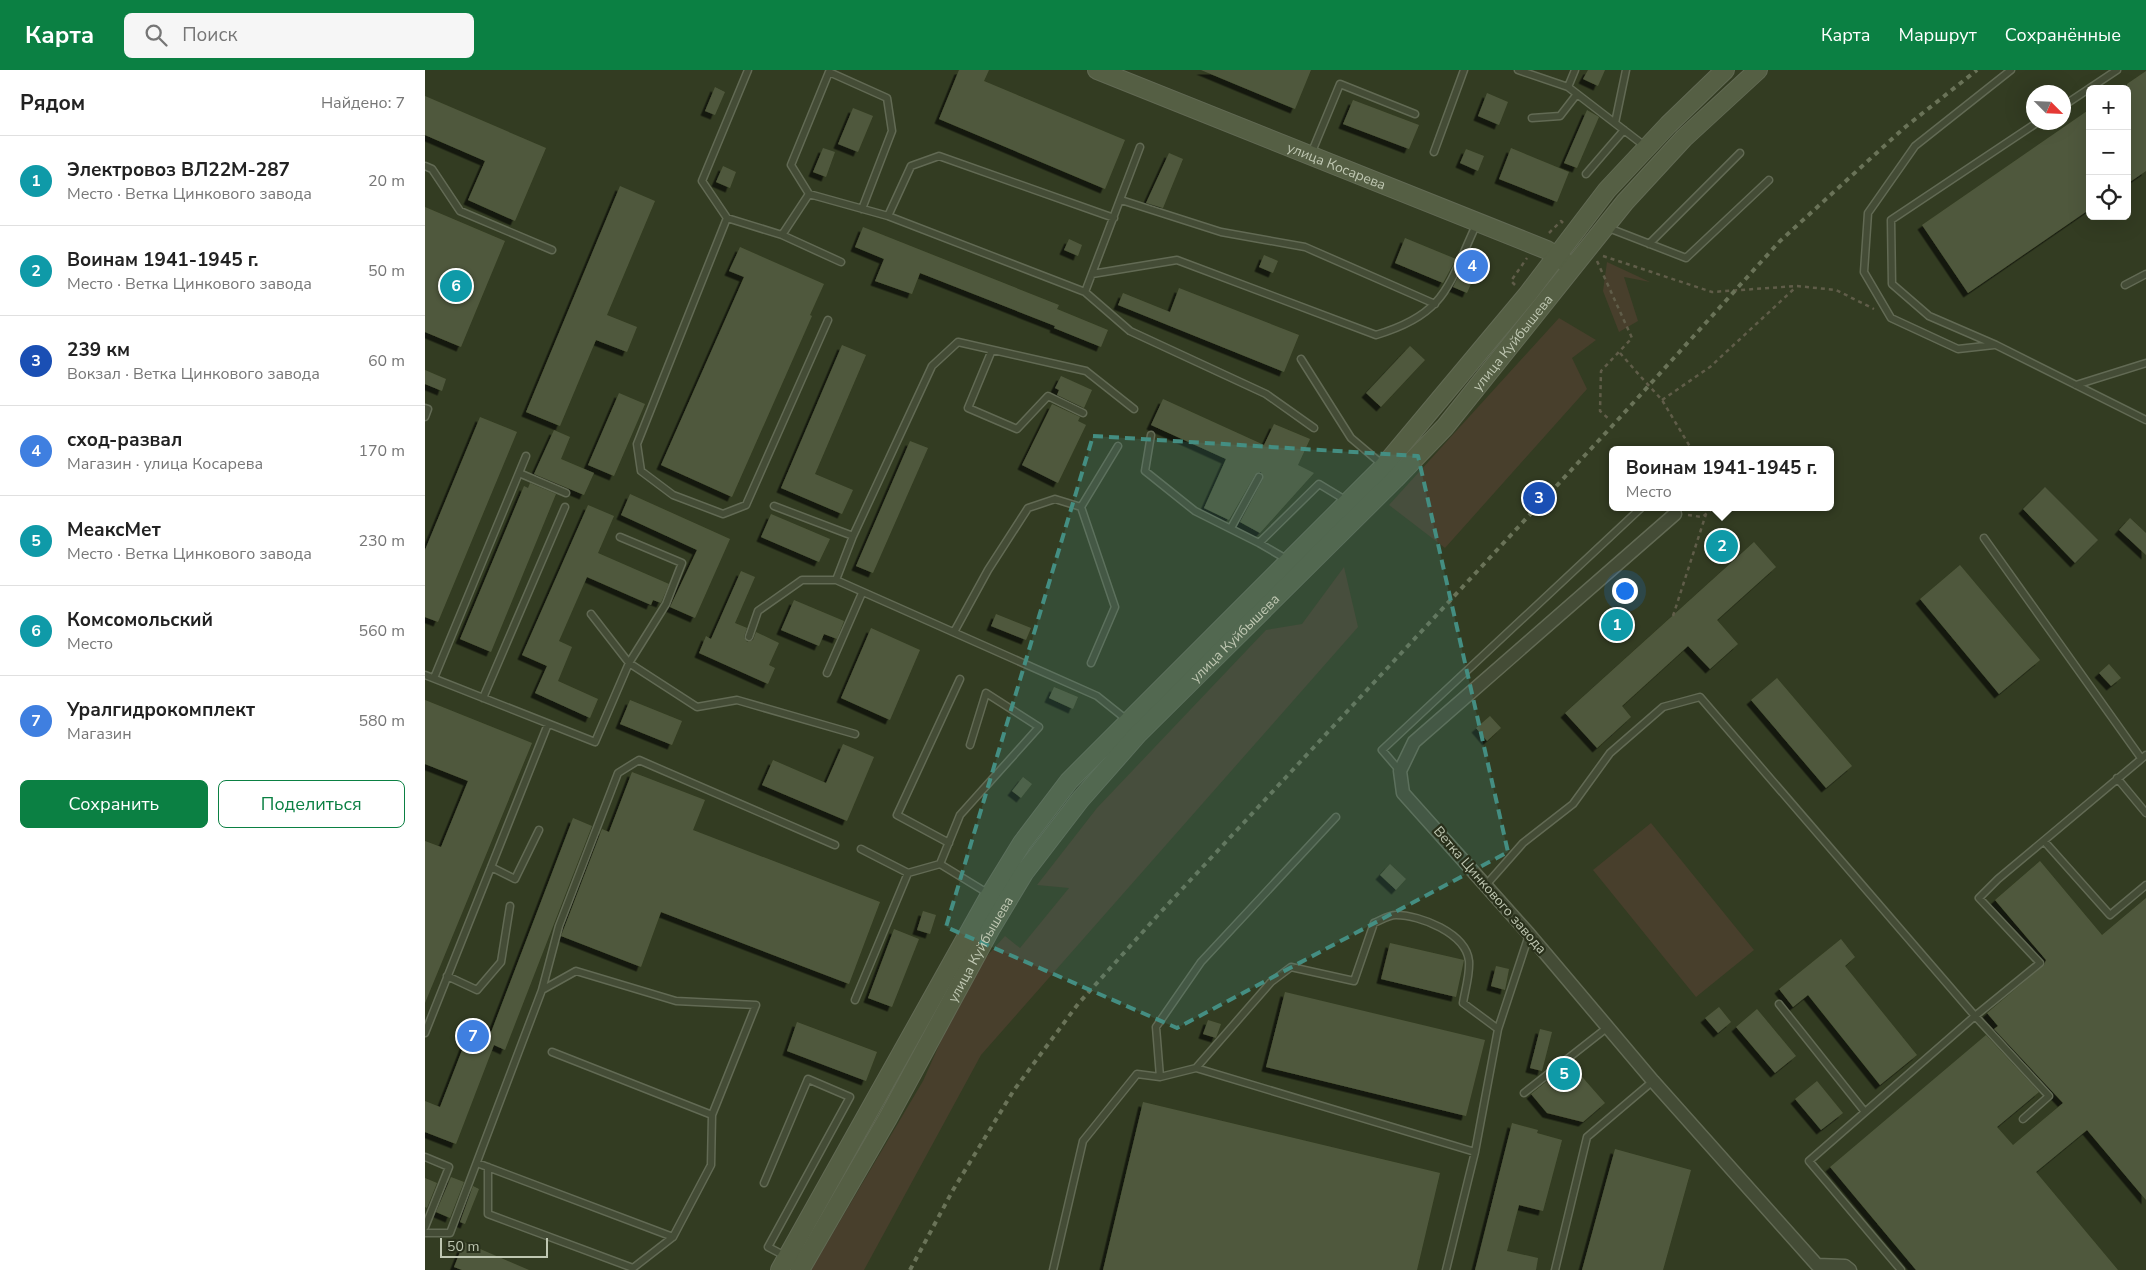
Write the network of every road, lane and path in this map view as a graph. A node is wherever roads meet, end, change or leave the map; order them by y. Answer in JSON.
{"nodes":[{"id":1,"x":748,"y":70,"type":"edge"},
{"id":2,"x":1097,"y":70,"type":"edge"},
{"id":3,"x":1464,"y":70,"type":"edge"},
{"id":4,"x":1518,"y":70,"type":"edge"},
{"id":5,"x":1575,"y":70,"type":"edge"},
{"id":6,"x":1626,"y":70,"type":"edge"},
{"id":7,"x":1758,"y":70,"type":"edge"},
{"id":8,"x":2011,"y":70,"type":"edge"},
{"id":9,"x":2117,"y":70,"type":"edge"},
{"id":10,"x":1718,"y":74,"type":"edge"},
{"id":11,"x":1568,"y":88,"type":"junction"},
{"id":12,"x":1577,"y":94,"type":"junction"},
{"id":13,"x":2071,"y":101,"type":"edge"},
{"id":14,"x":1415,"y":114,"type":"dead end"},
{"id":15,"x":1532,"y":118,"type":"dead end"},
{"id":16,"x":1615,"y":123,"type":"junction"},
{"id":17,"x":1623,"y":130,"type":"junction"},
{"id":18,"x":2026,"y":130,"type":"edge"},
{"id":19,"x":1140,"y":147,"type":"dead end"},
{"id":20,"x":1647,"y":147,"type":"junction"},
{"id":21,"x":1434,"y":152,"type":"dead end"},
{"id":22,"x":1740,"y":152,"type":"dead end"},
{"id":23,"x":1311,"y":156,"type":"junction"},
{"id":24,"x":425,"y":166,"type":"edge"},
{"id":25,"x":1586,"y":174,"type":"dead end"},
{"id":26,"x":1769,"y":180,"type":"dead end"},
{"id":27,"x":809,"y":194,"type":"junction"},
{"id":28,"x":1121,"y":200,"type":"junction"},
{"id":29,"x":862,"y":209,"type":"junction"},
{"id":30,"x":888,"y":216,"type":"junction"},
{"id":31,"x":727,"y":218,"type":"junction"},
{"id":32,"x":1114,"y":218,"type":"junction"},
{"id":33,"x":1477,"y":222,"type":"junction"},
{"id":34,"x":1604,"y":227,"type":"junction"},
{"id":35,"x":783,"y":235,"type":"junction"},
{"id":36,"x":1649,"y":244,"type":"junction"},
{"id":37,"x":552,"y":250,"type":"dead end"},
{"id":38,"x":1557,"y":256,"type":"junction"},
{"id":39,"x":841,"y":262,"type":"dead end"},
{"id":40,"x":1573,"y":268,"type":"junction"},
{"id":41,"x":1092,"y":274,"type":"junction"},
{"id":42,"x":2146,"y":274,"type":"edge"},
{"id":43,"x":2125,"y":285,"type":"dead end"},
{"id":44,"x":1797,"y":286,"type":"junction"},
{"id":45,"x":1085,"y":292,"type":"junction"},
{"id":46,"x":1435,"y":304,"type":"junction"},
{"id":47,"x":1891,"y":318,"type":"junction"},
{"id":48,"x":828,"y":320,"type":"dead end"},
{"id":49,"x":1996,"y":345,"type":"junction"},
{"id":50,"x":992,"y":350,"type":"junction"},
{"id":51,"x":1620,"y":353,"type":"junction"},
{"id":52,"x":1301,"y":359,"type":"dead end"},
{"id":53,"x":2146,"y":363,"type":"edge"},
{"id":54,"x":2076,"y":385,"type":"junction"},
{"id":55,"x":1662,"y":400,"type":"junction"},
{"id":56,"x":425,"y":408,"type":"edge"},
{"id":57,"x":1134,"y":409,"type":"dead end"},
{"id":58,"x":1083,"y":413,"type":"dead end"},
{"id":59,"x":425,"y":417,"type":"edge"},
{"id":60,"x":1610,"y":420,"type":"dead end"},
{"id":61,"x":2146,"y":420,"type":"edge"},
{"id":62,"x":1314,"y":428,"type":"dead end"},
{"id":63,"x":1151,"y":435,"type":"dead end"},
{"id":64,"x":1118,"y":446,"type":"dead end"},
{"id":65,"x":1690,"y":446,"type":"edge"},
{"id":66,"x":526,"y":456,"type":"dead end"},
{"id":67,"x":1384,"y":466,"type":"junction"},
{"id":68,"x":519,"y":473,"type":"junction"},
{"id":69,"x":1259,"y":477,"type":"dead end"},
{"id":70,"x":566,"y":493,"type":"dead end"},
{"id":71,"x":1349,"y":502,"type":"junction"},
{"id":72,"x":774,"y":506,"type":"dead end"},
{"id":73,"x":565,"y":507,"type":"dead end"},
{"id":74,"x":1081,"y":507,"type":"junction"},
{"id":75,"x":1638,"y":511,"type":"edge"},
{"id":76,"x":1710,"y":511,"type":"edge"},
{"id":77,"x":1675,"y":514,"type":"dead end"},
{"id":78,"x":1706,"y":514,"type":"junction"},
{"id":79,"x":1702,"y":517,"type":"dead end"},
{"id":80,"x":1231,"y":528,"type":"junction"},
{"id":81,"x":853,"y":536,"type":"junction"},
{"id":82,"x":620,"y":537,"type":"dead end"},
{"id":83,"x":1984,"y":538,"type":"dead end"},
{"id":84,"x":1259,"y":543,"type":"junction"},
{"id":85,"x":1289,"y":561,"type":"junction"},
{"id":86,"x":836,"y":580,"type":"junction"},
{"id":87,"x":862,"y":593,"type":"junction"},
{"id":88,"x":591,"y":614,"type":"dead end"},
{"id":89,"x":1673,"y":616,"type":"dead end"},
{"id":90,"x":954,"y":632,"type":"junction"},
{"id":91,"x":749,"y":638,"type":"dead end"},
{"id":92,"x":629,"y":663,"type":"junction"},
{"id":93,"x":1091,"y":663,"type":"dead end"},
{"id":94,"x":827,"y":673,"type":"dead end"},
{"id":95,"x":425,"y":675,"type":"edge"},
{"id":96,"x":433,"y":678,"type":"junction"},
{"id":97,"x":960,"y":679,"type":"dead end"},
{"id":98,"x":483,"y":698,"type":"junction"},
{"id":99,"x":548,"y":724,"type":"junction"},
{"id":100,"x":1133,"y":728,"type":"junction"},
{"id":101,"x":855,"y":734,"type":"dead end"},
{"id":102,"x":969,"y":745,"type":"dead end"},
{"id":103,"x":2143,"y":757,"type":"edge"},
{"id":104,"x":1399,"y":771,"type":"junction"},
{"id":105,"x":2117,"y":778,"type":"junction"},
{"id":106,"x":2146,"y":812,"type":"edge"},
{"id":107,"x":1336,"y":817,"type":"dead end"},
{"id":108,"x":539,"y":830,"type":"dead end"},
{"id":109,"x":2044,"y":841,"type":"junction"},
{"id":110,"x":949,"y":843,"type":"junction"},
{"id":111,"x":835,"y":845,"type":"dead end"},
{"id":112,"x":861,"y":849,"type":"dead end"},
{"id":113,"x":940,"y":864,"type":"junction"},
{"id":114,"x":491,"y":867,"type":"junction"},
{"id":115,"x":908,"y":873,"type":"junction"},
{"id":116,"x":1486,"y":885,"type":"junction"},
{"id":117,"x":2146,"y":885,"type":"edge"},
{"id":118,"x":990,"y":894,"type":"junction"},
{"id":119,"x":510,"y":906,"type":"dead end"},
{"id":120,"x":1529,"y":934,"type":"junction"},
{"id":121,"x":447,"y":976,"type":"junction"},
{"id":122,"x":542,"y":990,"type":"junction"},
{"id":123,"x":855,"y":1000,"type":"dead end"},
{"id":124,"x":1779,"y":1004,"type":"dead end"},
{"id":125,"x":1975,"y":1016,"type":"junction"},
{"id":126,"x":1608,"y":1028,"type":"junction"},
{"id":127,"x":1498,"y":1029,"type":"junction"},
{"id":128,"x":425,"y":1033,"type":"edge"},
{"id":129,"x":551,"y":1052,"type":"dead end"},
{"id":130,"x":1195,"y":1068,"type":"junction"},
{"id":131,"x":1160,"y":1077,"type":"junction"},
{"id":132,"x":1653,"y":1081,"type":"junction"},
{"id":133,"x":1525,"y":1093,"type":"dead end"},
{"id":134,"x":1865,"y":1112,"type":"junction"},
{"id":135,"x":712,"y":1115,"type":"junction"},
{"id":136,"x":2023,"y":1118,"type":"dead end"},
{"id":137,"x":1475,"y":1152,"type":"junction"},
{"id":138,"x":425,"y":1156,"type":"edge"},
{"id":139,"x":477,"y":1163,"type":"junction"},
{"id":140,"x":488,"y":1167,"type":"junction"},
{"id":141,"x":764,"y":1183,"type":"dead end"},
{"id":142,"x":425,"y":1227,"type":"edge"},
{"id":143,"x":425,"y":1233,"type":"edge"},
{"id":144,"x":673,"y":1237,"type":"junction"},
{"id":145,"x":808,"y":1238,"type":"junction"},
{"id":146,"x":783,"y":1264,"type":"edge"},
{"id":147,"x":1815,"y":1268,"type":"edge"},
{"id":148,"x":800,"y":1270,"type":"edge"},
{"id":149,"x":1053,"y":1270,"type":"edge"},
{"id":150,"x":1446,"y":1270,"type":"edge"},
{"id":151,"x":1555,"y":1270,"type":"edge"},
{"id":152,"x":1850,"y":1270,"type":"edge"},
{"id":153,"x":1901,"y":1270,"type":"edge"}],
"edges":[{"from":1,"to":31,"type":"lane"},
{"from":2,"to":23,"type":"main road","name":"улица Косарева"},
{"from":3,"to":21,"type":"lane"},
{"from":4,"to":11,"type":"lane"},
{"from":5,"to":11,"type":"lane"},
{"from":6,"to":16,"type":"lane"},
{"from":7,"to":34,"type":"main road","name":"улица Куйбышева"},
{"from":8,"to":47,"type":"lane"},
{"from":9,"to":13,"type":"lane"},
{"from":10,"to":20,"type":"main road","name":"улица Куйбышева"},
{"from":11,"to":12,"type":"lane"},
{"from":12,"to":15,"type":"lane"},
{"from":12,"to":16,"type":"lane"},
{"from":14,"to":23,"type":"lane"},
{"from":16,"to":17,"type":"lane"},
{"from":17,"to":20,"type":"lane"},
{"from":17,"to":25,"type":"lane"},
{"from":18,"to":49,"type":"lane"},
{"from":19,"to":28,"type":"lane"},
{"from":20,"to":38,"type":"main road","name":"улица Куйбышева"},
{"from":22,"to":36,"type":"lane"},
{"from":23,"to":33,"type":"main road","name":"улица Косарева"},
{"from":24,"to":37,"type":"lane"},
{"from":26,"to":36,"type":"lane"},
{"from":27,"to":29,"type":"lane"},
{"from":27,"to":29,"type":"lane"},
{"from":27,"to":35,"type":"lane"},
{"from":28,"to":32,"type":"lane"},
{"from":28,"to":46,"type":"lane"},
{"from":29,"to":30,"type":"lane"},
{"from":30,"to":32,"type":"lane"},
{"from":30,"to":45,"type":"lane"},
{"from":31,"to":35,"type":"lane"},
{"from":31,"to":48,"type":"lane"},
{"from":32,"to":41,"type":"lane"},
{"from":33,"to":38,"type":"main road","name":"улица Косарева"},
{"from":33,"to":46,"type":"lane"},
{"from":34,"to":36,"type":"lane"},
{"from":34,"to":40,"type":"main road","name":"улица Куйбышева"},
{"from":35,"to":39,"type":"lane"},
{"from":38,"to":40,"type":"main road","name":"улица Косарева"},
{"from":38,"to":67,"type":"main road","name":"улица Куйбышева"},
{"from":40,"to":100,"type":"main road","name":"улица Куйбышева"},
{"from":41,"to":45,"type":"lane"},
{"from":41,"to":46,"type":"lane"},
{"from":42,"to":43,"type":"lane"},
{"from":44,"to":47,"type":"path"},
{"from":44,"to":51,"type":"path"},
{"from":44,"to":55,"type":"path"},
{"from":45,"to":62,"type":"lane"},
{"from":47,"to":49,"type":"lane"},
{"from":49,"to":54,"type":"lane"},
{"from":50,"to":57,"type":"lane"},
{"from":50,"to":58,"type":"lane"},
{"from":50,"to":81,"type":"lane"},
{"from":51,"to":55,"type":"path","bridge":true},
{"from":51,"to":60,"type":"path"},
{"from":52,"to":67,"type":"lane"},
{"from":53,"to":54,"type":"lane"},
{"from":54,"to":61,"type":"lane"},
{"from":55,"to":65,"type":"path","bridge":true},
{"from":56,"to":59,"type":"lane"},
{"from":63,"to":80,"type":"lane"},
{"from":64,"to":74,"type":"lane"},
{"from":66,"to":68,"type":"lane"},
{"from":67,"to":71,"type":"main road","name":"улица Куйбышева"},
{"from":68,"to":70,"type":"lane"},
{"from":68,"to":96,"type":"lane"},
{"from":69,"to":80,"type":"lane"},
{"from":71,"to":84,"type":"lane"},
{"from":71,"to":85,"type":"main road","name":"улица Куйбышева"},
{"from":72,"to":81,"type":"lane"},
{"from":73,"to":98,"type":"lane"},
{"from":74,"to":90,"type":"lane"},
{"from":74,"to":93,"type":"lane"},
{"from":75,"to":104,"type":"lane"},
{"from":76,"to":78,"type":"path"},
{"from":77,"to":104,"type":"street"},
{"from":78,"to":79,"type":"path"},
{"from":78,"to":89,"type":"path"},
{"from":80,"to":84,"type":"lane"},
{"from":81,"to":86,"type":"lane"},
{"from":82,"to":92,"type":"lane"},
{"from":83,"to":103,"type":"lane"},
{"from":84,"to":85,"type":"lane"},
{"from":85,"to":100,"type":"main road","name":"улица Куйбышева"},
{"from":86,"to":87,"type":"lane"},
{"from":86,"to":91,"type":"lane"},
{"from":87,"to":90,"type":"lane"},
{"from":87,"to":94,"type":"lane"},
{"from":88,"to":92,"type":"lane"},
{"from":90,"to":100,"type":"lane"},
{"from":92,"to":99,"type":"lane"},
{"from":92,"to":101,"type":"lane"},
{"from":95,"to":96,"type":"lane"},
{"from":96,"to":98,"type":"lane"},
{"from":97,"to":110,"type":"lane"},
{"from":98,"to":99,"type":"lane"},
{"from":99,"to":114,"type":"lane"},
{"from":100,"to":118,"type":"main road","name":"улица Куйбышева"},
{"from":100,"to":145,"type":"main road","name":"улица Куйбышева"},
{"from":102,"to":110,"type":"lane"},
{"from":103,"to":105,"type":"lane"},
{"from":104,"to":116,"type":"street","name":"Ветка Цинкового завода"},
{"from":105,"to":106,"type":"lane"},
{"from":105,"to":109,"type":"lane"},
{"from":107,"to":131,"type":"lane"},
{"from":108,"to":114,"type":"lane"},
{"from":109,"to":117,"type":"lane"},
{"from":109,"to":125,"type":"lane"},
{"from":110,"to":113,"type":"lane"},
{"from":111,"to":122,"type":"lane"},
{"from":112,"to":115,"type":"lane"},
{"from":113,"to":115,"type":"lane"},
{"from":113,"to":118,"type":"lane"},
{"from":114,"to":121,"type":"lane"},
{"from":115,"to":123,"type":"lane"},
{"from":116,"to":120,"type":"street","name":"Ветка Цинкового завода"},
{"from":116,"to":125,"type":"lane"},
{"from":118,"to":145,"type":"main road","name":"улица Куйбышева"},
{"from":119,"to":121,"type":"lane"},
{"from":120,"to":126,"type":"street","name":"Ветка Цинкового завода"},
{"from":120,"to":127,"type":"lane"},
{"from":121,"to":128,"type":"lane"},
{"from":122,"to":135,"type":"lane"},
{"from":122,"to":139,"type":"lane"},
{"from":124,"to":134,"type":"lane"},
{"from":125,"to":134,"type":"lane"},
{"from":125,"to":136,"type":"lane"},
{"from":126,"to":132,"type":"street","name":"Ветка Цинкового завода"},
{"from":126,"to":133,"type":"lane"},
{"from":127,"to":130,"type":"lane"},
{"from":127,"to":137,"type":"lane"},
{"from":129,"to":135,"type":"lane"},
{"from":130,"to":131,"type":"lane"},
{"from":130,"to":137,"type":"lane"},
{"from":131,"to":149,"type":"lane"},
{"from":132,"to":147,"type":"street","name":"Ветка Цинкового завода"},
{"from":132,"to":151,"type":"lane"},
{"from":134,"to":153,"type":"lane"},
{"from":135,"to":144,"type":"lane"},
{"from":137,"to":150,"type":"lane"},
{"from":138,"to":142,"type":"lane"},
{"from":139,"to":140,"type":"lane"},
{"from":139,"to":143,"type":"lane"},
{"from":140,"to":144,"type":"lane"},
{"from":140,"to":144,"type":"lane"},
{"from":141,"to":146,"type":"lane"},
{"from":145,"to":146,"type":"main road","name":"улица Куйбышева"},
{"from":145,"to":148,"type":"main road","name":"улица Куйбышева"},
{"from":147,"to":152,"type":"street","name":"Ветка Цинкового завода"}]}
